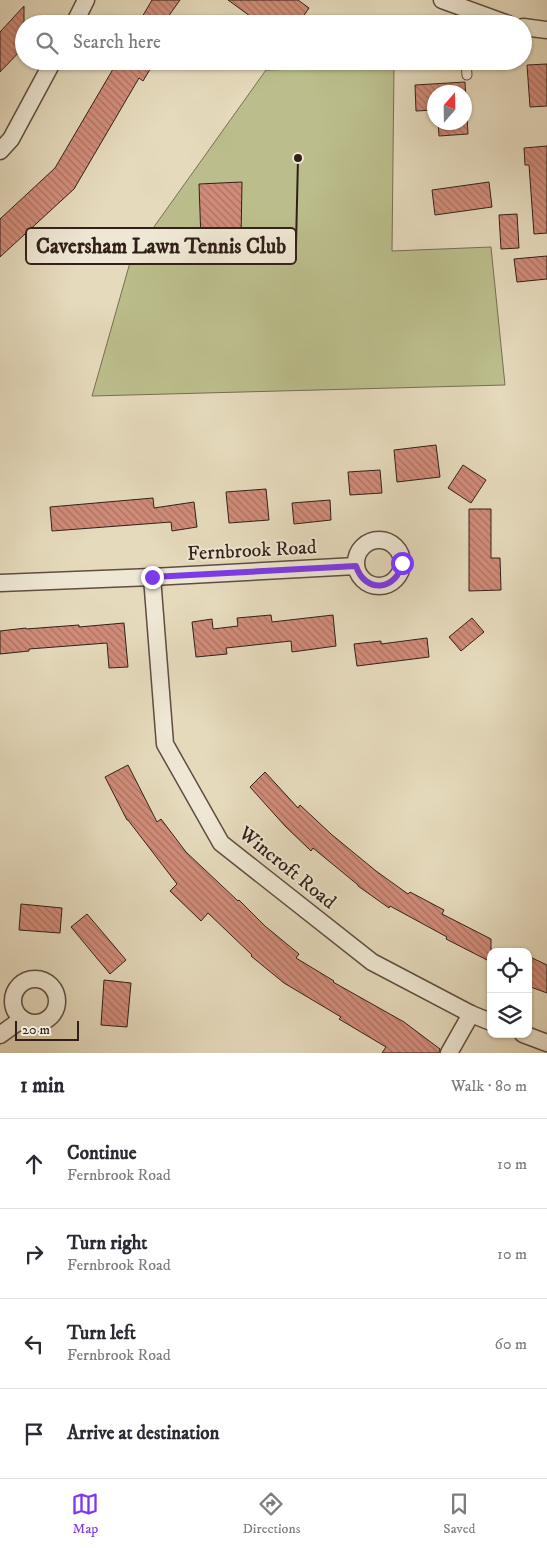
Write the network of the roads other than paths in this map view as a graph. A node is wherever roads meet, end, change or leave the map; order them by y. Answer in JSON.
{"nodes":[{"id":1,"x":86,"y":0,"type":"edge"},
{"id":2,"x":442,"y":0,"type":"edge"},
{"id":3,"x":78,"y":15,"type":"edge"},
{"id":4,"x":483,"y":15,"type":"edge"},
{"id":5,"x":532,"y":28,"type":"edge"},
{"id":6,"x":547,"y":30,"type":"edge"},
{"id":7,"x":49,"y":70,"type":"edge"},
{"id":8,"x":467,"y":70,"type":"edge"},
{"id":9,"x":467,"y":75,"type":"dead end"},
{"id":10,"x":0,"y":151,"type":"edge"},
{"id":11,"x":356,"y":566,"type":"dead end"},
{"id":12,"x":152,"y":577,"type":"junction"},
{"id":13,"x":0,"y":583,"type":"edge"},
{"id":14,"x":471,"y":1014,"type":"junction"},
{"id":15,"x":22,"y":1019,"type":"dead end"},
{"id":16,"x":487,"y":1020,"type":"edge"},
{"id":17,"x":0,"y":1035,"type":"edge"},
{"id":18,"x":532,"y":1037,"type":"edge"},
{"id":19,"x":547,"y":1043,"type":"edge"},
{"id":20,"x":449,"y":1053,"type":"edge"}],
"edges":[{"from":1,"to":3,"type":"street"},
{"from":2,"to":4,"type":"street"},
{"from":5,"to":6,"type":"street"},
{"from":7,"to":10,"type":"street"},
{"from":8,"to":9,"type":"lane"},
{"from":11,"to":12,"type":"street","name":"Fernbrook Road"},
{"from":12,"to":13,"type":"street","name":"Fernbrook Road"},
{"from":12,"to":14,"type":"street","name":"Wincroft Road"},
{"from":14,"to":16,"type":"street","name":"Wincroft Road"},
{"from":14,"to":20,"type":"street"},
{"from":15,"to":17,"type":"street"},
{"from":18,"to":19,"type":"street"}]}
